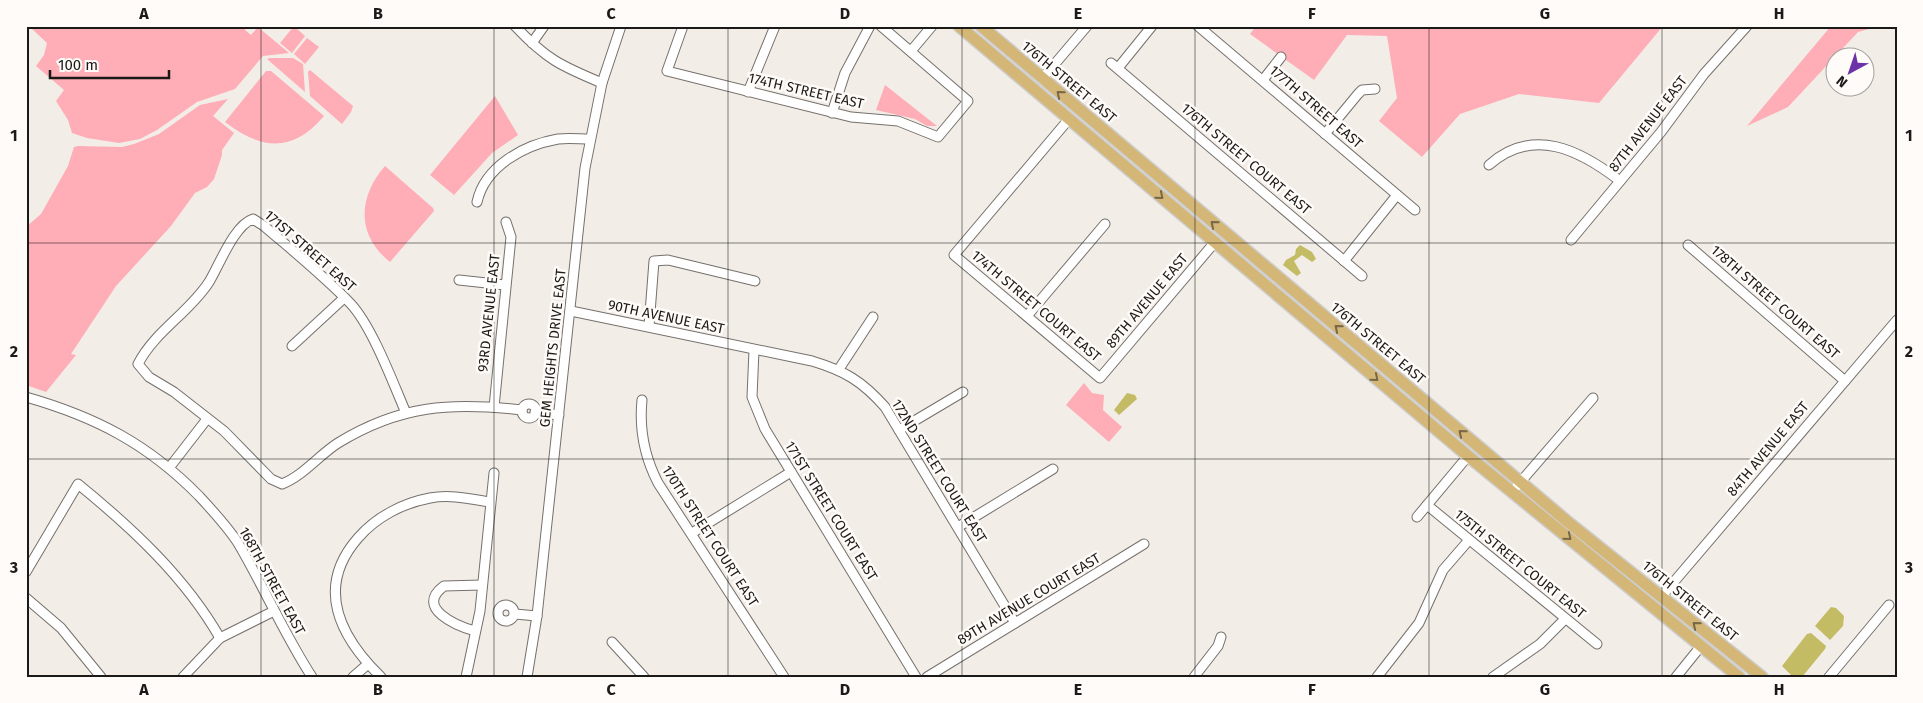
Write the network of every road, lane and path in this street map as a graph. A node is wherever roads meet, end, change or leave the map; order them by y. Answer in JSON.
{"nodes":[{"id":1,"x":515,"y":26,"type":"edge"},
{"id":2,"x":544,"y":26,"type":"edge"},
{"id":3,"x":621,"y":26,"type":"edge"},
{"id":4,"x":683,"y":26,"type":"edge"},
{"id":5,"x":775,"y":26,"type":"edge"},
{"id":6,"x":870,"y":26,"type":"edge"},
{"id":7,"x":880,"y":26,"type":"edge"},
{"id":8,"x":932,"y":26,"type":"edge"},
{"id":9,"x":959,"y":26,"type":"edge"},
{"id":10,"x":980,"y":26,"type":"edge"},
{"id":11,"x":1087,"y":26,"type":"edge"},
{"id":12,"x":1152,"y":26,"type":"edge"},
{"id":13,"x":1747,"y":26,"type":"edge"},
{"id":14,"x":1200,"y":27,"type":"edge"},
{"id":15,"x":970,"y":36,"type":"junction"},
{"id":16,"x":532,"y":43,"type":"junction"},
{"id":17,"x":911,"y":52,"type":"junction"},
{"id":18,"x":1281,"y":57,"type":"dead end"},
{"id":19,"x":1042,"y":79,"type":"junction"},
{"id":20,"x":1263,"y":80,"type":"junction"},
{"id":21,"x":602,"y":83,"type":"junction"},
{"id":22,"x":1375,"y":88,"type":"dead end"},
{"id":23,"x":748,"y":92,"type":"junction"},
{"id":24,"x":832,"y":113,"type":"junction"},
{"id":25,"x":1069,"y":119,"type":"junction"},
{"id":26,"x":1325,"y":134,"type":"junction"},
{"id":27,"x":590,"y":139,"type":"junction"},
{"id":28,"x":1489,"y":165,"type":"dead end"},
{"id":29,"x":1620,"y":182,"type":"junction"},
{"id":30,"x":1175,"y":191,"type":"junction"},
{"id":31,"x":1397,"y":196,"type":"junction"},
{"id":32,"x":477,"y":202,"type":"dead end"},
{"id":33,"x":1415,"y":210,"type":"dead end"},
{"id":34,"x":506,"y":222,"type":"dead end"},
{"id":35,"x":1104,"y":224,"type":"dead end"},
{"id":36,"x":1571,"y":240,"type":"dead end"},
{"id":37,"x":1216,"y":244,"type":"junction"},
{"id":38,"x":1688,"y":245,"type":"dead end"},
{"id":39,"x":1344,"y":260,"type":"junction"},
{"id":40,"x":1362,"y":276,"type":"dead end"},
{"id":41,"x":459,"y":280,"type":"dead end"},
{"id":42,"x":755,"y":281,"type":"dead end"},
{"id":43,"x":505,"y":285,"type":"junction"},
{"id":44,"x":344,"y":298,"type":"junction"},
{"id":45,"x":1304,"y":300,"type":"junction"},
{"id":46,"x":571,"y":311,"type":"junction"},
{"id":47,"x":1027,"y":316,"type":"junction"},
{"id":48,"x":873,"y":317,"type":"dead end"},
{"id":49,"x":649,"y":326,"type":"junction"},
{"id":50,"x":1895,"y":326,"type":"edge"},
{"id":51,"x":292,"y":346,"type":"dead end"},
{"id":52,"x":754,"y":350,"type":"junction"},
{"id":53,"x":840,"y":369,"type":"junction"},
{"id":54,"x":1100,"y":378,"type":"joint"},
{"id":55,"x":1845,"y":381,"type":"junction"},
{"id":56,"x":963,"y":392,"type":"dead end"},
{"id":57,"x":26,"y":397,"type":"edge"},
{"id":58,"x":1593,"y":398,"type":"dead end"},
{"id":59,"x":642,"y":400,"type":"dead end"},
{"id":60,"x":494,"y":407,"type":"junction"},
{"id":61,"x":406,"y":413,"type":"junction"},
{"id":62,"x":559,"y":415,"type":"junction"},
{"id":63,"x":207,"y":419,"type":"junction"},
{"id":64,"x":900,"y":430,"type":"junction"},
{"id":65,"x":1468,"y":456,"type":"junction"},
{"id":66,"x":169,"y":468,"type":"junction"},
{"id":67,"x":1053,"y":469,"type":"dead end"},
{"id":68,"x":791,"y":472,"type":"junction"},
{"id":69,"x":494,"y":473,"type":"dead end"},
{"id":70,"x":1519,"y":484,"type":"junction"},
{"id":71,"x":490,"y":502,"type":"junction"},
{"id":72,"x":1427,"y":505,"type":"junction"},
{"id":73,"x":1417,"y":517,"type":"dead end"},
{"id":74,"x":958,"y":527,"type":"junction"},
{"id":75,"x":692,"y":533,"type":"junction"},
{"id":76,"x":1469,"y":540,"type":"junction"},
{"id":77,"x":1144,"y":544,"type":"dead end"},
{"id":78,"x":26,"y":572,"type":"edge"},
{"id":79,"x":482,"y":585,"type":"junction"},
{"id":80,"x":1661,"y":597,"type":"junction"},
{"id":81,"x":26,"y":598,"type":"edge"},
{"id":82,"x":1889,"y":605,"type":"dead end"},
{"id":83,"x":274,"y":611,"type":"junction"},
{"id":84,"x":480,"y":611,"type":"junction"},
{"id":85,"x":537,"y":616,"type":"junction"},
{"id":86,"x":1565,"y":619,"type":"junction"},
{"id":87,"x":1015,"y":623,"type":"junction"},
{"id":88,"x":475,"y":631,"type":"junction"},
{"id":89,"x":1221,"y":637,"type":"dead end"},
{"id":90,"x":220,"y":638,"type":"junction"},
{"id":91,"x":612,"y":642,"type":"dead end"},
{"id":92,"x":1597,"y":644,"type":"dead end"},
{"id":93,"x":1701,"y":646,"type":"junction"},
{"id":94,"x":368,"y":664,"type":"junction"},
{"id":95,"x":101,"y":677,"type":"edge"},
{"id":96,"x":182,"y":677,"type":"edge"},
{"id":97,"x":312,"y":677,"type":"edge"},
{"id":98,"x":353,"y":677,"type":"edge"},
{"id":99,"x":381,"y":677,"type":"edge"},
{"id":100,"x":466,"y":677,"type":"edge"},
{"id":101,"x":527,"y":677,"type":"edge"},
{"id":102,"x":644,"y":677,"type":"edge"},
{"id":103,"x":784,"y":677,"type":"edge"},
{"id":104,"x":916,"y":677,"type":"edge"},
{"id":105,"x":927,"y":677,"type":"edge"},
{"id":106,"x":1194,"y":677,"type":"edge"},
{"id":107,"x":1377,"y":677,"type":"edge"},
{"id":108,"x":1493,"y":677,"type":"edge"},
{"id":109,"x":1676,"y":677,"type":"edge"},
{"id":110,"x":1739,"y":677,"type":"edge"},
{"id":111,"x":1749,"y":677,"type":"edge"},
{"id":112,"x":1762,"y":677,"type":"edge"},
{"id":113,"x":1829,"y":677,"type":"edge"}],
"edges":[{"from":1,"to":16,"type":"street"},
{"from":2,"to":16,"type":"street"},
{"from":3,"to":21,"type":"street","name":"GEM HEIGHTS DRIVE EAST"},
{"from":4,"to":23,"type":"street","name":"174TH STREET EAST"},
{"from":5,"to":23,"type":"street"},
{"from":6,"to":24,"type":"street"},
{"from":7,"to":17,"type":"street"},
{"from":8,"to":17,"type":"street"},
{"from":9,"to":15,"type":"main road","name":"176TH STREET EAST"},
{"from":10,"to":19,"type":"main road","name":"176TH STREET EAST"},
{"from":11,"to":19,"type":"street"},
{"from":12,"to":39,"type":"street","name":"176TH STREET COURT EAST"},
{"from":13,"to":29,"type":"street","name":"87TH AVENUE EAST"},
{"from":14,"to":20,"type":"street","name":"177TH STREET EAST"},
{"from":15,"to":19,"type":"main road"},
{"from":15,"to":25,"type":"main road","name":"176TH STREET EAST"},
{"from":16,"to":21,"type":"street"},
{"from":17,"to":24,"type":"street","name":"174TH STREET EAST"},
{"from":18,"to":20,"type":"street"},
{"from":30,"to":19,"type":"main road","name":"176TH STREET EAST","one_way":true},
{"from":20,"to":26,"type":"street","name":"177TH STREET EAST"},
{"from":21,"to":27,"type":"street","name":"GEM HEIGHTS DRIVE EAST"},
{"from":22,"to":26,"type":"street"},
{"from":23,"to":24,"type":"street","name":"174TH STREET EAST"},
{"from":25,"to":30,"type":"main road"},
{"from":25,"to":37,"type":"main road","name":"176TH STREET EAST","one_way":true},
{"from":25,"to":47,"type":"street","name":"174TH STREET COURT EAST"},
{"from":26,"to":31,"type":"street","name":"177TH STREET EAST"},
{"from":27,"to":32,"type":"street"},
{"from":27,"to":46,"type":"street","name":"GEM HEIGHTS DRIVE EAST"},
{"from":28,"to":29,"type":"street"},
{"from":29,"to":36,"type":"street","name":"87TH AVENUE EAST"},
{"from":45,"to":30,"type":"main road","name":"176TH STREET EAST","one_way":true},
{"from":31,"to":33,"type":"street","name":"177TH STREET EAST"},
{"from":31,"to":39,"type":"street"},
{"from":34,"to":43,"type":"street","name":"93RD AVENUE EAST"},
{"from":35,"to":47,"type":"street"},
{"from":37,"to":45,"type":"main road"},
{"from":37,"to":54,"type":"street","name":"89TH AVENUE EAST"},
{"from":37,"to":65,"type":"main road","name":"176TH STREET EAST","one_way":true},
{"from":38,"to":55,"type":"street","name":"178TH STREET COURT EAST"},
{"from":39,"to":40,"type":"street","name":"176TH STREET COURT EAST"},
{"from":41,"to":43,"type":"street"},
{"from":42,"to":49,"type":"street"},
{"from":43,"to":60,"type":"street","name":"93RD AVENUE EAST"},
{"from":44,"to":51,"type":"street"},
{"from":44,"to":61,"type":"street","name":"171ST STREET EAST"},
{"from":44,"to":63,"type":"street","name":"171ST STREET EAST"},
{"from":70,"to":45,"type":"main road","name":"176TH STREET EAST","one_way":true},
{"from":46,"to":49,"type":"street","name":"90TH AVENUE EAST"},
{"from":46,"to":62,"type":"street","name":"GEM HEIGHTS DRIVE EAST"},
{"from":47,"to":54,"type":"street","name":"174TH STREET COURT EAST"},
{"from":48,"to":53,"type":"street"},
{"from":49,"to":52,"type":"street","name":"90TH AVENUE EAST"},
{"from":50,"to":55,"type":"street","name":"84TH AVENUE EAST"},
{"from":52,"to":53,"type":"street","name":"172ND STREET COURT EAST"},
{"from":52,"to":68,"type":"street","name":"171ST STREET COURT EAST"},
{"from":53,"to":64,"type":"street","name":"172ND STREET COURT EAST"},
{"from":55,"to":80,"type":"street","name":"84TH AVENUE EAST"},
{"from":56,"to":64,"type":"street"},
{"from":57,"to":66,"type":"street","name":"168TH STREET EAST"},
{"from":58,"to":70,"type":"street"},
{"from":59,"to":75,"type":"street","name":"170TH STREET COURT EAST"},
{"from":60,"to":61,"type":"street"},
{"from":60,"to":62,"type":"street"},
{"from":61,"to":63,"type":"street"},
{"from":62,"to":85,"type":"street","name":"GEM HEIGHTS DRIVE EAST"},
{"from":63,"to":66,"type":"street"},
{"from":64,"to":74,"type":"street","name":"172ND STREET COURT EAST"},
{"from":65,"to":70,"type":"main road"},
{"from":65,"to":72,"type":"street"},
{"from":65,"to":93,"type":"main road","name":"176TH STREET EAST","one_way":true},
{"from":66,"to":83,"type":"street","name":"168TH STREET EAST"},
{"from":67,"to":74,"type":"street"},
{"from":68,"to":75,"type":"street"},
{"from":68,"to":104,"type":"street","name":"171ST STREET COURT EAST"},
{"from":69,"to":71,"type":"street"},
{"from":70,"to":80,"type":"main road","name":"176TH STREET EAST"},
{"from":71,"to":79,"type":"street"},
{"from":71,"to":94,"type":"street"},
{"from":72,"to":73,"type":"street"},
{"from":72,"to":76,"type":"street","name":"175TH STREET COURT EAST"},
{"from":74,"to":87,"type":"street","name":"172ND STREET COURT EAST"},
{"from":75,"to":103,"type":"street","name":"170TH STREET COURT EAST"},
{"from":76,"to":86,"type":"street","name":"175TH STREET COURT EAST"},
{"from":76,"to":107,"type":"street"},
{"from":77,"to":87,"type":"street","name":"89TH AVENUE COURT EAST"},
{"from":78,"to":90,"type":"street"},
{"from":79,"to":84,"type":"street"},
{"from":79,"to":88,"type":"street"},
{"from":112,"to":80,"type":"main road","name":"176TH STREET EAST","one_way":true},
{"from":81,"to":95,"type":"street"},
{"from":82,"to":113,"type":"street"},
{"from":83,"to":90,"type":"street"},
{"from":83,"to":97,"type":"street","name":"168TH STREET EAST"},
{"from":84,"to":85,"type":"street"},
{"from":84,"to":88,"type":"street"},
{"from":85,"to":101,"type":"street","name":"GEM HEIGHTS DRIVE EAST"},
{"from":86,"to":92,"type":"street","name":"175TH STREET COURT EAST"},
{"from":86,"to":108,"type":"street"},
{"from":87,"to":105,"type":"street","name":"89TH AVENUE COURT EAST"},
{"from":88,"to":100,"type":"street"},
{"from":89,"to":106,"type":"street"},
{"from":90,"to":96,"type":"street"},
{"from":91,"to":102,"type":"street"},
{"from":93,"to":109,"type":"street"},
{"from":93,"to":110,"type":"main road","name":"176TH STREET EAST"},
{"from":93,"to":111,"type":"main road"},
{"from":94,"to":98,"type":"street"},
{"from":94,"to":99,"type":"street"}]}
